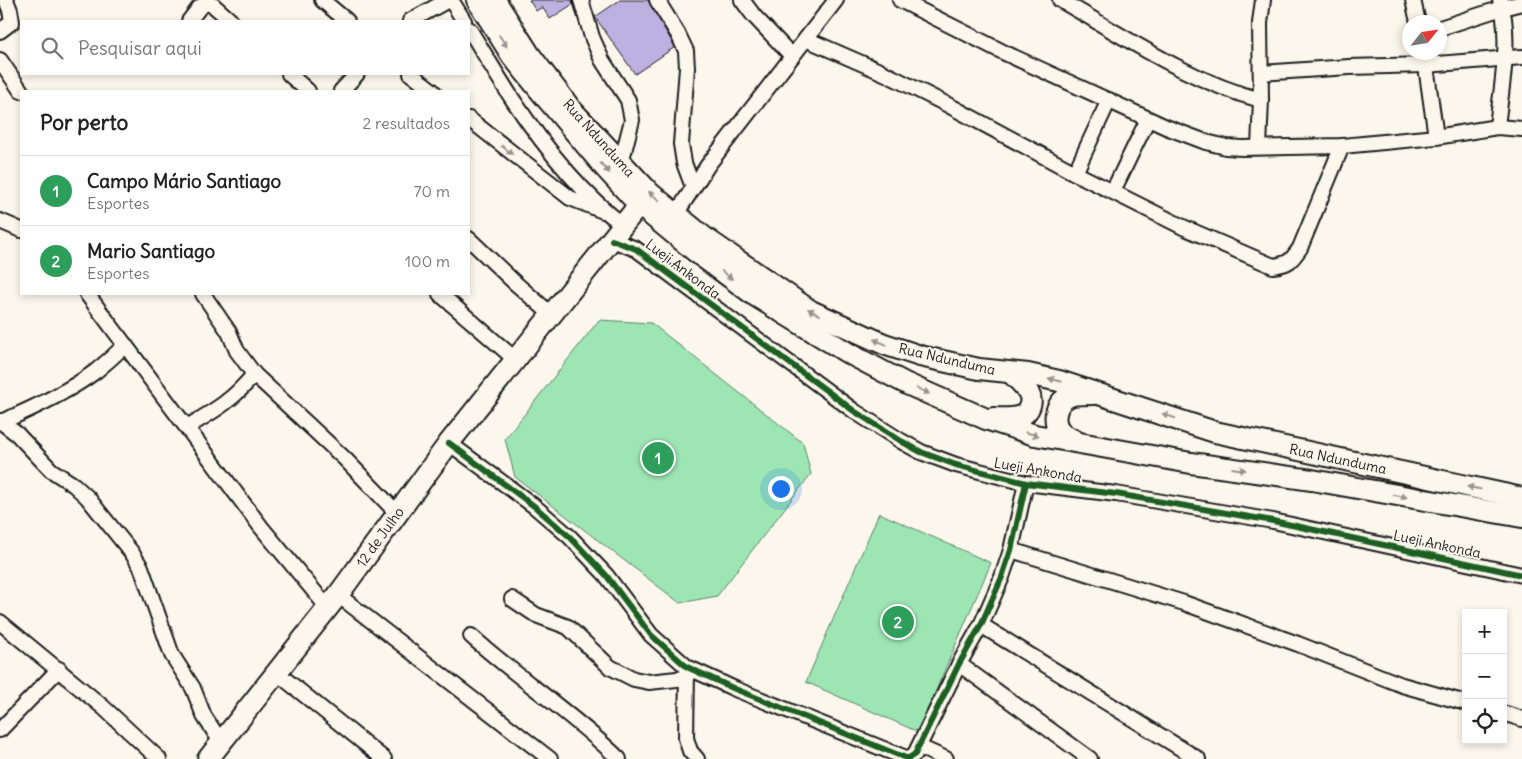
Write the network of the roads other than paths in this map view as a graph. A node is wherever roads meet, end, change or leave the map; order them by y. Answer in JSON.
{"nodes":[{"id":1,"x":6,"y":0,"type":"edge"},
{"id":2,"x":322,"y":0,"type":"edge"},
{"id":3,"x":449,"y":0,"type":"edge"},
{"id":4,"x":477,"y":0,"type":"edge"},
{"id":5,"x":495,"y":0,"type":"edge"},
{"id":6,"x":581,"y":0,"type":"edge"},
{"id":7,"x":657,"y":0,"type":"edge"},
{"id":8,"x":742,"y":0,"type":"edge"},
{"id":9,"x":836,"y":0,"type":"edge"},
{"id":10,"x":900,"y":0,"type":"edge"},
{"id":11,"x":1060,"y":0,"type":"edge"},
{"id":12,"x":1263,"y":0,"type":"edge"},
{"id":13,"x":1413,"y":0,"type":"edge"},
{"id":14,"x":1522,"y":3,"type":"edge"},
{"id":15,"x":1501,"y":4,"type":"edge"},
{"id":16,"x":1416,"y":15,"type":"edge"},
{"id":17,"x":190,"y":20,"type":"edge"},
{"id":18,"x":230,"y":20,"type":"edge"},
{"id":19,"x":346,"y":20,"type":"edge"},
{"id":20,"x":412,"y":20,"type":"edge"},
{"id":21,"x":463,"y":20,"type":"edge"},
{"id":22,"x":1447,"y":25,"type":"edge"},
{"id":23,"x":470,"y":31,"type":"edge"},
{"id":24,"x":0,"y":32,"type":"edge"},
{"id":25,"x":806,"y":39,"type":"junction"},
{"id":26,"x":792,"y":56,"type":"junction"},
{"id":27,"x":1522,"y":57,"type":"edge"},
{"id":28,"x":1504,"y":58,"type":"junction"},
{"id":29,"x":1447,"y":59,"type":"edge"},
{"id":30,"x":0,"y":60,"type":"edge"},
{"id":31,"x":1416,"y":60,"type":"edge"},
{"id":32,"x":1425,"y":60,"type":"edge"},
{"id":33,"x":1261,"y":73,"type":"junction"},
{"id":34,"x":290,"y":75,"type":"edge"},
{"id":35,"x":356,"y":75,"type":"edge"},
{"id":36,"x":412,"y":75,"type":"edge"},
{"id":37,"x":21,"y":90,"type":"edge"},
{"id":38,"x":307,"y":90,"type":"edge"},
{"id":39,"x":341,"y":90,"type":"edge"},
{"id":40,"x":432,"y":90,"type":"edge"},
{"id":41,"x":1109,"y":100,"type":"junction"},
{"id":42,"x":1261,"y":100,"type":"junction"},
{"id":43,"x":1148,"y":119,"type":"junction"},
{"id":44,"x":470,"y":120,"type":"edge"},
{"id":45,"x":1497,"y":126,"type":"junction"},
{"id":46,"x":1522,"y":129,"type":"edge"},
{"id":47,"x":1436,"y":137,"type":"junction"},
{"id":48,"x":1342,"y":146,"type":"junction"},
{"id":49,"x":1259,"y":147,"type":"junction"},
{"id":50,"x":621,"y":163,"type":"junction"},
{"id":51,"x":1075,"y":173,"type":"junction"},
{"id":52,"x":693,"y":187,"type":"junction"},
{"id":53,"x":1113,"y":191,"type":"junction"},
{"id":54,"x":640,"y":205,"type":"junction"},
{"id":55,"x":608,"y":213,"type":"junction"},
{"id":56,"x":676,"y":214,"type":"junction"},
{"id":57,"x":0,"y":220,"type":"edge"},
{"id":58,"x":20,"y":230,"type":"edge"},
{"id":59,"x":618,"y":233,"type":"junction"},
{"id":60,"x":470,"y":240,"type":"edge"},
{"id":61,"x":88,"y":295,"type":"edge"},
{"id":62,"x":204,"y":295,"type":"edge"},
{"id":63,"x":441,"y":295,"type":"edge"},
{"id":64,"x":552,"y":314,"type":"junction"},
{"id":65,"x":125,"y":346,"type":"junction"},
{"id":66,"x":516,"y":360,"type":"junction"},
{"id":67,"x":254,"y":374,"type":"junction"},
{"id":68,"x":1012,"y":374,"type":"junction"},
{"id":69,"x":1096,"y":394,"type":"junction"},
{"id":70,"x":986,"y":419,"type":"junction"},
{"id":71,"x":1,"y":422,"type":"edge"},
{"id":72,"x":187,"y":427,"type":"junction"},
{"id":73,"x":449,"y":443,"type":"junction"},
{"id":74,"x":1081,"y":443,"type":"junction"},
{"id":75,"x":1191,"y":462,"type":"joint"},
{"id":76,"x":1026,"y":483,"type":"junction"},
{"id":77,"x":1522,"y":498,"type":"edge"},
{"id":78,"x":397,"y":513,"type":"junction"},
{"id":79,"x":1522,"y":517,"type":"edge"},
{"id":80,"x":1011,"y":550,"type":"junction"},
{"id":81,"x":1522,"y":576,"type":"edge"},
{"id":82,"x":512,"y":599,"type":"dead end"},
{"id":83,"x":333,"y":601,"type":"junction"},
{"id":84,"x":0,"y":622,"type":"edge"},
{"id":85,"x":981,"y":625,"type":"junction"},
{"id":86,"x":471,"y":636,"type":"dead end"},
{"id":87,"x":959,"y":664,"type":"junction"},
{"id":88,"x":59,"y":669,"type":"junction"},
{"id":89,"x":276,"y":672,"type":"junction"},
{"id":90,"x":686,"y":673,"type":"junction"},
{"id":91,"x":1462,"y":702,"type":"edge"},
{"id":92,"x":1507,"y":715,"type":"edge"},
{"id":93,"x":1522,"y":719,"type":"edge"},
{"id":94,"x":0,"y":730,"type":"edge"},
{"id":95,"x":919,"y":746,"type":"junction"},
{"id":96,"x":212,"y":755,"type":"edge"},
{"id":97,"x":693,"y":755,"type":"edge"},
{"id":98,"x":160,"y":759,"type":"edge"},
{"id":99,"x":384,"y":759,"type":"edge"},
{"id":100,"x":550,"y":759,"type":"edge"},
{"id":101,"x":619,"y":759,"type":"edge"},
{"id":102,"x":678,"y":759,"type":"edge"},
{"id":103,"x":946,"y":759,"type":"edge"},
{"id":104,"x":1090,"y":759,"type":"edge"},
{"id":105,"x":1198,"y":759,"type":"edge"}],
"edges":[{"from":1,"to":24,"type":"street"},
{"from":2,"to":19,"type":"street"},
{"from":3,"to":20,"type":"street"},
{"from":3,"to":21,"type":"street"},
{"from":4,"to":54,"type":"main road","name":"Lueji Ankonda","one_way":true},
{"from":5,"to":50,"type":"main road","name":"Rua Ndunduma"},
{"from":6,"to":50,"type":"street"},
{"from":7,"to":52,"type":"street"},
{"from":8,"to":26,"type":"street"},
{"from":9,"to":25,"type":"street"},
{"from":10,"to":41,"type":"street"},
{"from":11,"to":42,"type":"street"},
{"from":12,"to":33,"type":"street"},
{"from":13,"to":16,"type":"street"},
{"from":14,"to":15,"type":"street"},
{"from":15,"to":22,"type":"street"},
{"from":15,"to":28,"type":"street"},
{"from":17,"to":18,"type":"street"},
{"from":23,"to":55,"type":"street"},
{"from":25,"to":26,"type":"street"},
{"from":25,"to":51,"type":"street"},
{"from":26,"to":52,"type":"street"},
{"from":27,"to":28,"type":"street"},
{"from":28,"to":29,"type":"street"},
{"from":28,"to":45,"type":"street"},
{"from":30,"to":37,"type":"street"},
{"from":31,"to":33,"type":"street"},
{"from":32,"to":47,"type":"street"},
{"from":33,"to":42,"type":"street"},
{"from":34,"to":38,"type":"street"},
{"from":35,"to":39,"type":"street"},
{"from":36,"to":40,"type":"street"},
{"from":41,"to":43,"type":"street"},
{"from":41,"to":51,"type":"street"},
{"from":42,"to":49,"type":"street"},
{"from":43,"to":49,"type":"street"},
{"from":43,"to":53,"type":"street"},
{"from":44,"to":55,"type":"street","one_way":true},
{"from":45,"to":46,"type":"street"},
{"from":45,"to":47,"type":"street"},
{"from":47,"to":48,"type":"street"},
{"from":48,"to":49,"type":"street"},
{"from":48,"to":53,"type":"street"},
{"from":56,"to":50,"type":"main road","name":"Rua Ndunduma","one_way":true},
{"from":51,"to":53,"type":"street"},
{"from":52,"to":56,"type":"street"},
{"from":54,"to":59,"type":"main road","name":"12 de Julho"},
{"from":54,"to":70,"type":"main road","name":"Lueji Ankonda","one_way":true},
{"from":55,"to":59,"type":"street","name":"Lueji Ankonda"},
{"from":68,"to":56,"type":"main road","name":"Rua Ndunduma","one_way":true},
{"from":57,"to":58,"type":"street"},
{"from":59,"to":64,"type":"main road","name":"12 de Julho"},
{"from":59,"to":76,"type":"street","name":"Lueji Ankonda"},
{"from":60,"to":64,"type":"street"},
{"from":61,"to":65,"type":"street"},
{"from":62,"to":67,"type":"street"},
{"from":63,"to":66,"type":"street"},
{"from":64,"to":66,"type":"main road","name":"12 de Julho"},
{"from":65,"to":71,"type":"street"},
{"from":65,"to":72,"type":"street"},
{"from":66,"to":73,"type":"main road","name":"12 de Julho"},
{"from":67,"to":72,"type":"street"},
{"from":67,"to":78,"type":"street"},
{"from":69,"to":68,"type":"main road","name":"Rua Ndunduma","one_way":true},
{"from":68,"to":70,"type":"main road"},
{"from":69,"to":74,"type":"main road"},
{"from":77,"to":69,"type":"main road","name":"Rua Ndunduma","one_way":true},
{"from":70,"to":74,"type":"main road","name":"Lueji Ankonda","one_way":true},
{"from":71,"to":96,"type":"street"},
{"from":72,"to":83,"type":"street"},
{"from":73,"to":78,"type":"main road","name":"12 de Julho"},
{"from":73,"to":90,"type":"street"},
{"from":74,"to":75,"type":"main road","name":"Lueji Ankonda"},
{"from":75,"to":79,"type":"main road","name":"Rua Ndunduma","one_way":true},
{"from":76,"to":80,"type":"street"},
{"from":76,"to":81,"type":"street","name":"Lueji Ankonda"},
{"from":78,"to":83,"type":"main road","name":"12 de Julho"},
{"from":80,"to":85,"type":"street"},
{"from":80,"to":91,"type":"street"},
{"from":82,"to":90,"type":"street"},
{"from":83,"to":89,"type":"main road","name":"12 de Julho"},
{"from":83,"to":100,"type":"street"},
{"from":84,"to":88,"type":"street"},
{"from":85,"to":87,"type":"street"},
{"from":85,"to":105,"type":"street"},
{"from":86,"to":101,"type":"street"},
{"from":87,"to":95,"type":"street"},
{"from":87,"to":104,"type":"street"},
{"from":88,"to":94,"type":"street"},
{"from":88,"to":98,"type":"street"},
{"from":89,"to":96,"type":"main road","name":"12 de Julho"},
{"from":89,"to":99,"type":"street"},
{"from":90,"to":95,"type":"street"},
{"from":90,"to":97,"type":"street"},
{"from":92,"to":93,"type":"street"},
{"from":95,"to":103,"type":"street"},
{"from":97,"to":102,"type":"street"}]}
